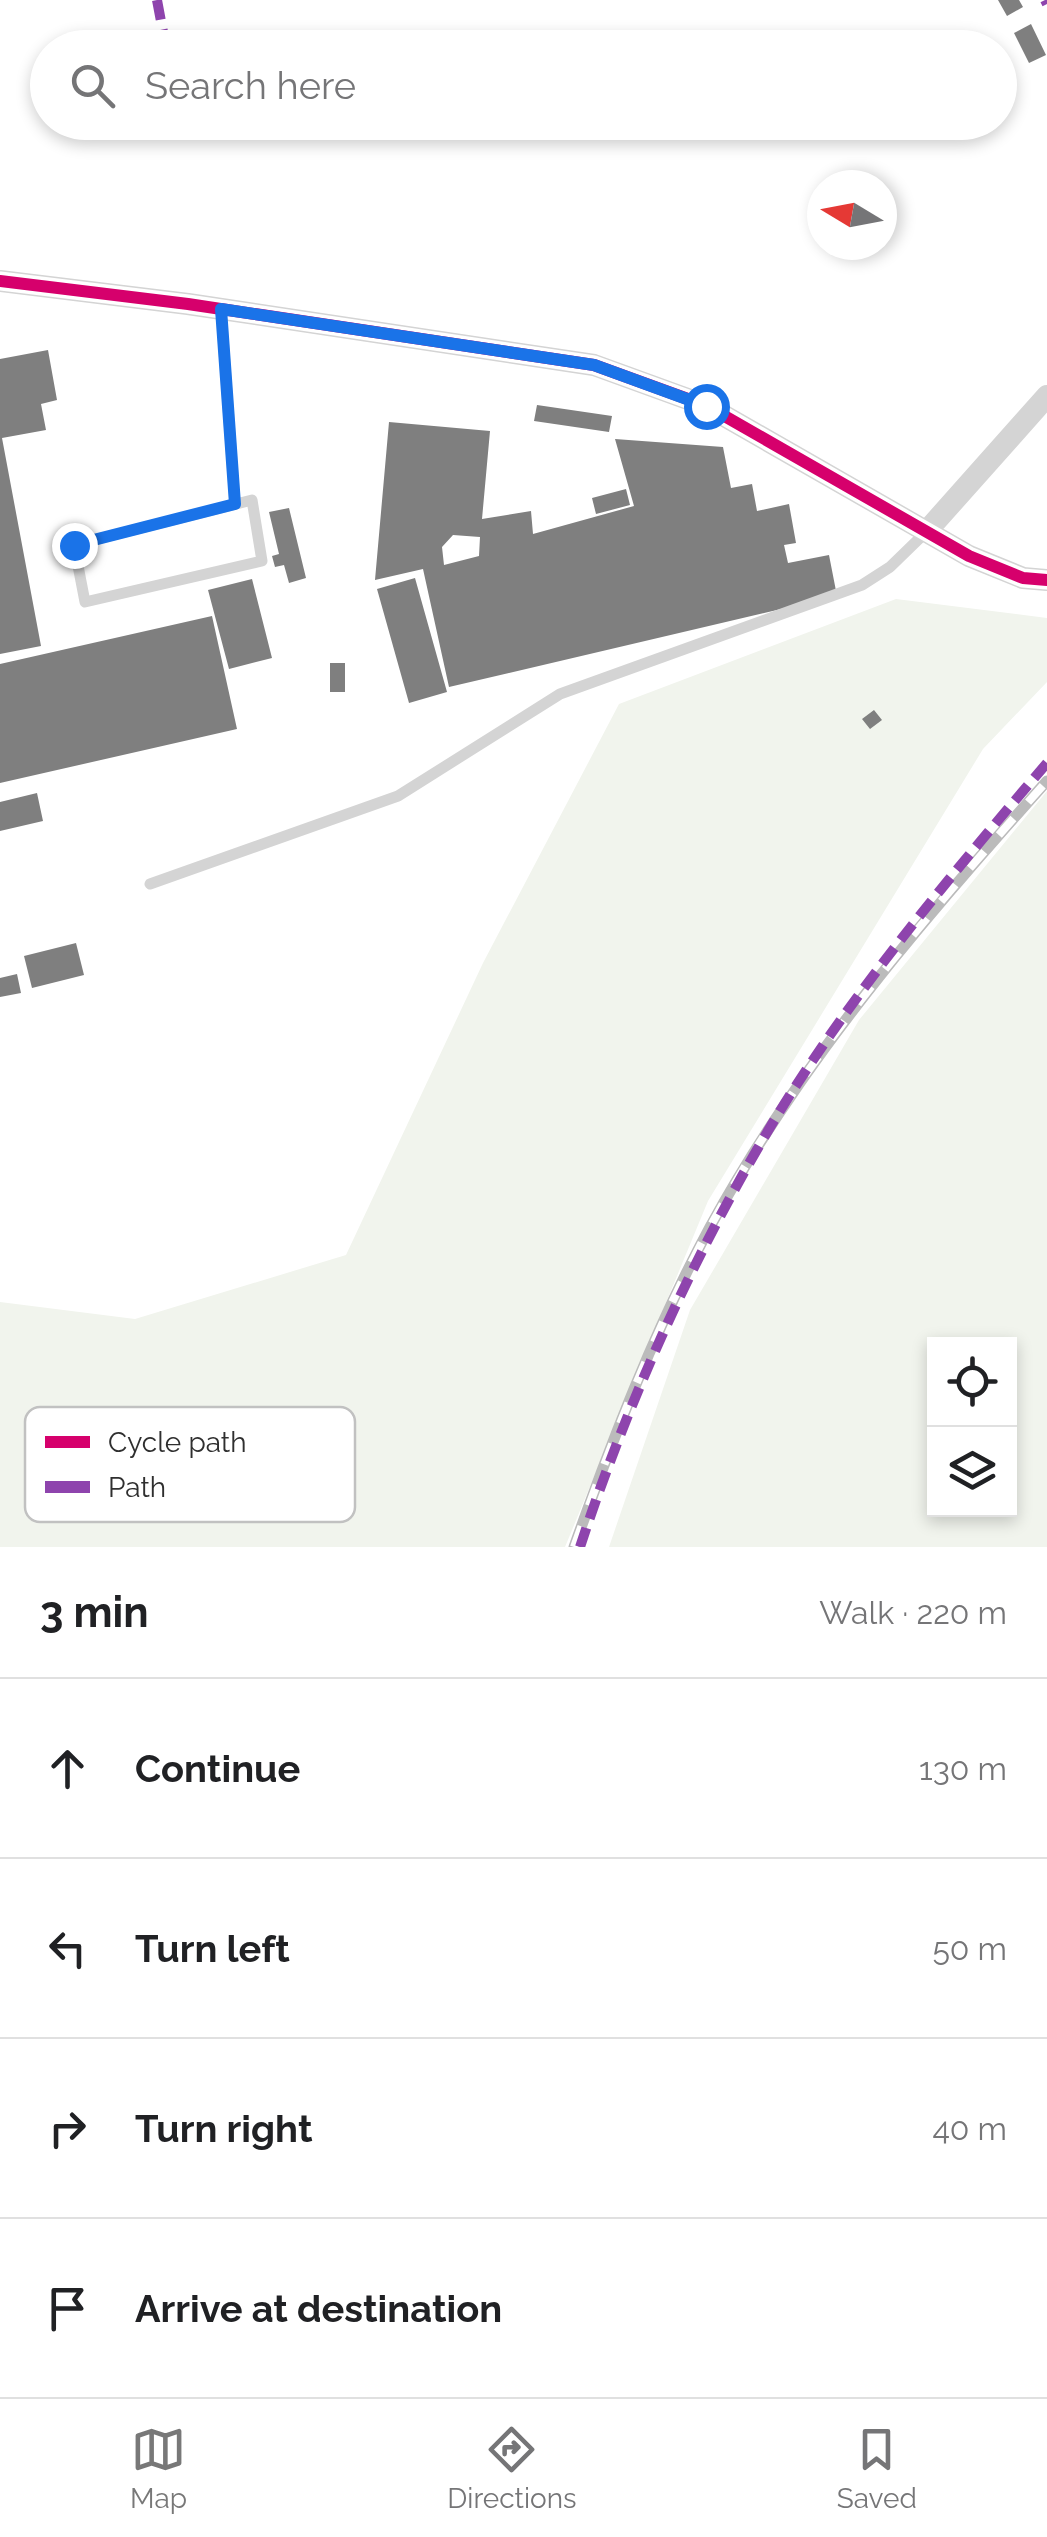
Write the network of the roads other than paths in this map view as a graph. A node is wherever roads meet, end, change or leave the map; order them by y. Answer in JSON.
{"nodes":[{"id":1,"x":0,"y":281,"type":"edge"},
{"id":2,"x":221,"y":309,"type":"junction"},
{"id":3,"x":1047,"y":396,"type":"edge"},
{"id":4,"x":235,"y":504,"type":"junction"},
{"id":5,"x":926,"y":532,"type":"junction"},
{"id":6,"x":1047,"y":580,"type":"edge"},
{"id":7,"x":150,"y":884,"type":"dead end"}],
"edges":[{"from":1,"to":2,"type":"street"},
{"from":2,"to":4,"type":"lane"},
{"from":2,"to":5,"type":"street"},
{"from":3,"to":5,"type":"street"},
{"from":4,"to":4,"type":"lane"},
{"from":5,"to":6,"type":"street"},
{"from":5,"to":7,"type":"lane"}]}
